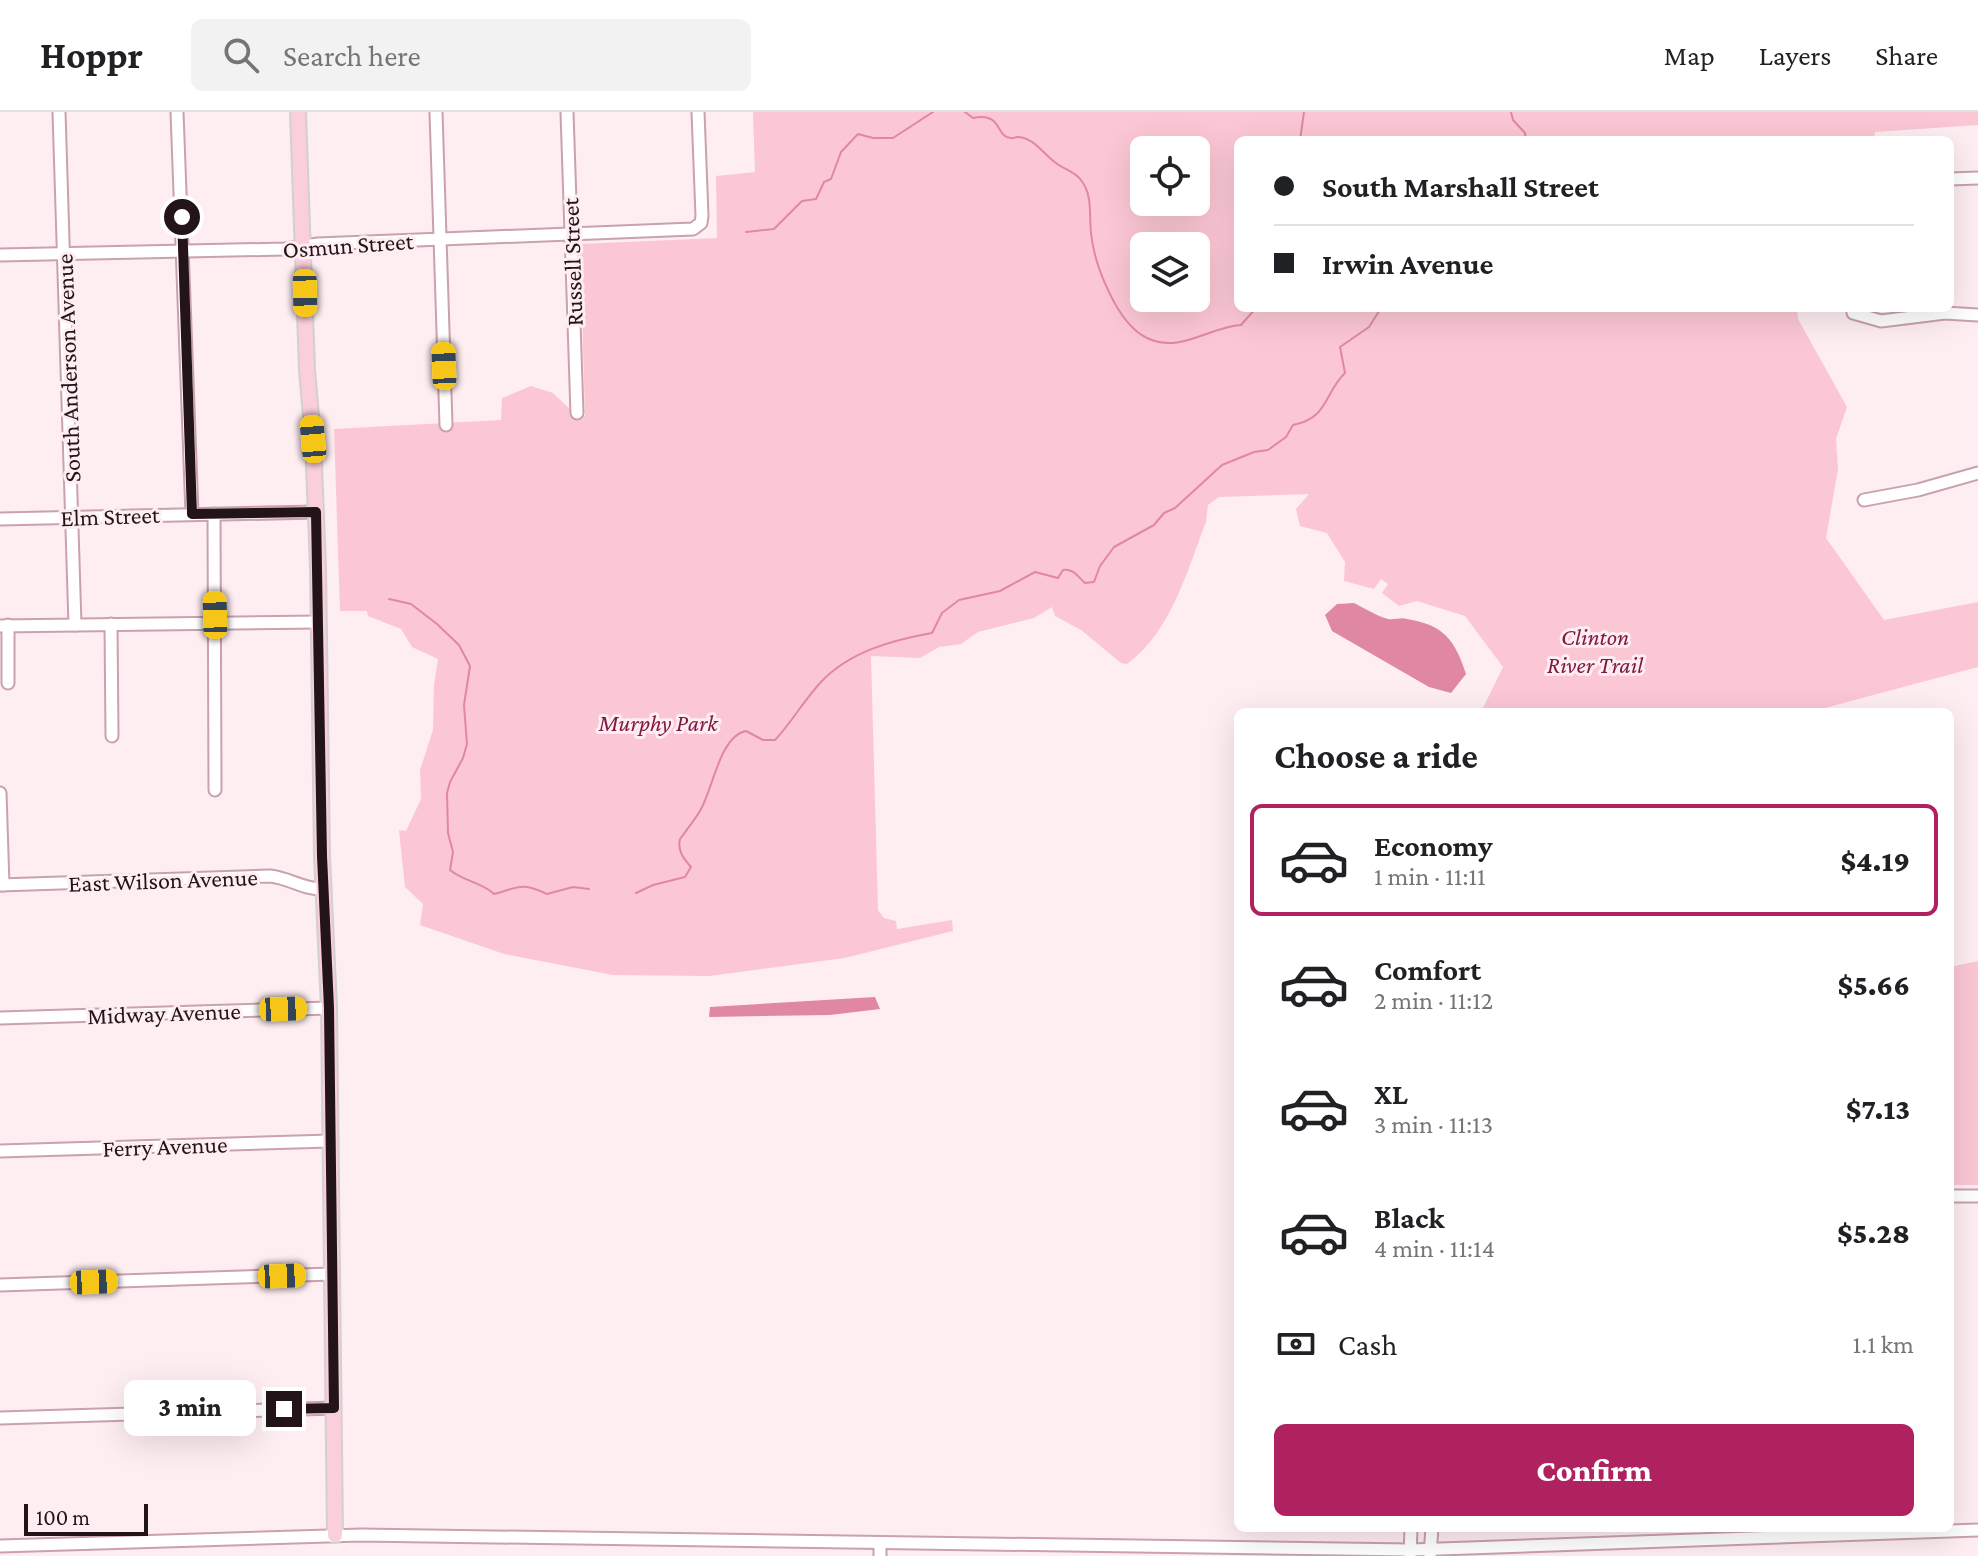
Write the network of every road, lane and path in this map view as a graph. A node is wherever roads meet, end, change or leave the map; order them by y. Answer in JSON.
{"nodes":[{"id":1,"x":59,"y":112,"type":"edge"},
{"id":2,"x":177,"y":112,"type":"edge"},
{"id":3,"x":298,"y":112,"type":"edge"},
{"id":4,"x":436,"y":112,"type":"edge"},
{"id":5,"x":567,"y":112,"type":"edge"},
{"id":6,"x":698,"y":112,"type":"edge"},
{"id":7,"x":1978,"y":178,"type":"edge"},
{"id":8,"x":1954,"y":179,"type":"edge"},
{"id":9,"x":571,"y":234,"type":"junction"},
{"id":10,"x":440,"y":239,"type":"junction"},
{"id":11,"x":303,"y":246,"type":"junction"},
{"id":12,"x":183,"y":252,"type":"junction"},
{"id":13,"x":64,"y":254,"type":"junction"},
{"id":14,"x":0,"y":255,"type":"edge"},
{"id":15,"x":1857,"y":312,"type":"edge"},
{"id":16,"x":1978,"y":315,"type":"edge"},
{"id":17,"x":577,"y":413,"type":"dead end"},
{"id":18,"x":446,"y":425,"type":"dead end"},
{"id":19,"x":1978,"y":473,"type":"edge"},
{"id":20,"x":1864,"y":500,"type":"dead end"},
{"id":21,"x":316,"y":512,"type":"junction"},
{"id":22,"x":192,"y":514,"type":"junction"},
{"id":23,"x":214,"y":514,"type":"junction"},
{"id":24,"x":72,"y":517,"type":"junction"},
{"id":25,"x":0,"y":519,"type":"edge"},
{"id":26,"x":319,"y":622,"type":"junction"},
{"id":27,"x":214,"y":623,"type":"junction"},
{"id":28,"x":111,"y":624,"type":"junction"},
{"id":29,"x":75,"y":625,"type":"junction"},
{"id":30,"x":4,"y":626,"type":"edge"},
{"id":31,"x":8,"y":683,"type":"dead end"},
{"id":32,"x":112,"y":736,"type":"dead end"},
{"id":33,"x":215,"y":790,"type":"dead end"},
{"id":34,"x":0,"y":793,"type":"edge"},
{"id":35,"x":2,"y":885,"type":"edge"},
{"id":36,"x":323,"y":889,"type":"junction"},
{"id":37,"x":329,"y":1008,"type":"junction"},
{"id":38,"x":0,"y":1018,"type":"edge"},
{"id":39,"x":330,"y":1141,"type":"junction"},
{"id":40,"x":0,"y":1151,"type":"edge"},
{"id":41,"x":1954,"y":1196,"type":"edge"},
{"id":42,"x":1978,"y":1196,"type":"edge"},
{"id":43,"x":332,"y":1274,"type":"junction"},
{"id":44,"x":0,"y":1285,"type":"edge"},
{"id":45,"x":334,"y":1408,"type":"junction"},
{"id":46,"x":0,"y":1418,"type":"edge"},
{"id":47,"x":1978,"y":1530,"type":"edge"},
{"id":48,"x":1954,"y":1531,"type":"edge"},
{"id":49,"x":1411,"y":1532,"type":"edge"},
{"id":50,"x":1432,"y":1532,"type":"edge"},
{"id":51,"x":1928,"y":1532,"type":"edge"},
{"id":52,"x":335,"y":1535,"type":"junction"},
{"id":53,"x":880,"y":1543,"type":"junction"},
{"id":54,"x":0,"y":1546,"type":"edge"},
{"id":55,"x":1430,"y":1552,"type":"edge"},
{"id":56,"x":1410,"y":1553,"type":"edge"},
{"id":57,"x":880,"y":1556,"type":"edge"}],
"edges":[{"from":1,"to":13,"type":"street","name":"South Anderson Avenue"},
{"from":2,"to":12,"type":"street"},
{"from":3,"to":11,"type":"main road"},
{"from":4,"to":10,"type":"street"},
{"from":5,"to":9,"type":"street","name":"Russell Street"},
{"from":6,"to":9,"type":"street","name":"Osmun Street"},
{"from":7,"to":8,"type":"street"},
{"from":9,"to":10,"type":"street","name":"Osmun Street"},
{"from":9,"to":17,"type":"street","name":"Russell Street"},
{"from":10,"to":11,"type":"street","name":"Osmun Street"},
{"from":10,"to":18,"type":"street"},
{"from":11,"to":12,"type":"street","name":"Osmun Street"},
{"from":11,"to":21,"type":"main road"},
{"from":12,"to":13,"type":"street","name":"Osmun Street"},
{"from":12,"to":22,"type":"street"},
{"from":13,"to":14,"type":"street","name":"Osmun Street"},
{"from":13,"to":24,"type":"street","name":"South Anderson Avenue"},
{"from":15,"to":16,"type":"street"},
{"from":19,"to":20,"type":"street"},
{"from":21,"to":23,"type":"street","name":"Elm Street"},
{"from":21,"to":26,"type":"main road"},
{"from":22,"to":23,"type":"street","name":"Elm Street"},
{"from":22,"to":24,"type":"street","name":"Elm Street"},
{"from":23,"to":27,"type":"street"},
{"from":24,"to":25,"type":"street","name":"Elm Street"},
{"from":24,"to":29,"type":"street","name":"South Anderson Avenue"},
{"from":26,"to":27,"type":"street"},
{"from":26,"to":36,"type":"main road"},
{"from":27,"to":28,"type":"street"},
{"from":27,"to":33,"type":"street"},
{"from":28,"to":29,"type":"street"},
{"from":28,"to":32,"type":"street"},
{"from":29,"to":30,"type":"street"},
{"from":30,"to":31,"type":"street"},
{"from":34,"to":35,"type":"street"},
{"from":35,"to":36,"type":"street","name":"East Wilson Avenue"},
{"from":36,"to":37,"type":"main road"},
{"from":37,"to":38,"type":"street","name":"Midway Avenue"},
{"from":37,"to":39,"type":"main road"},
{"from":39,"to":40,"type":"street","name":"Ferry Avenue"},
{"from":39,"to":43,"type":"main road"},
{"from":41,"to":42,"type":"street"},
{"from":43,"to":44,"type":"street"},
{"from":43,"to":45,"type":"main road"},
{"from":45,"to":46,"type":"street"},
{"from":45,"to":52,"type":"main road"},
{"from":47,"to":48,"type":"street"},
{"from":49,"to":56,"type":"street"},
{"from":50,"to":55,"type":"street"},
{"from":51,"to":55,"type":"street"},
{"from":52,"to":53,"type":"street"},
{"from":52,"to":54,"type":"street"},
{"from":53,"to":56,"type":"street"},
{"from":53,"to":57,"type":"street"},
{"from":55,"to":56,"type":"street"}]}
